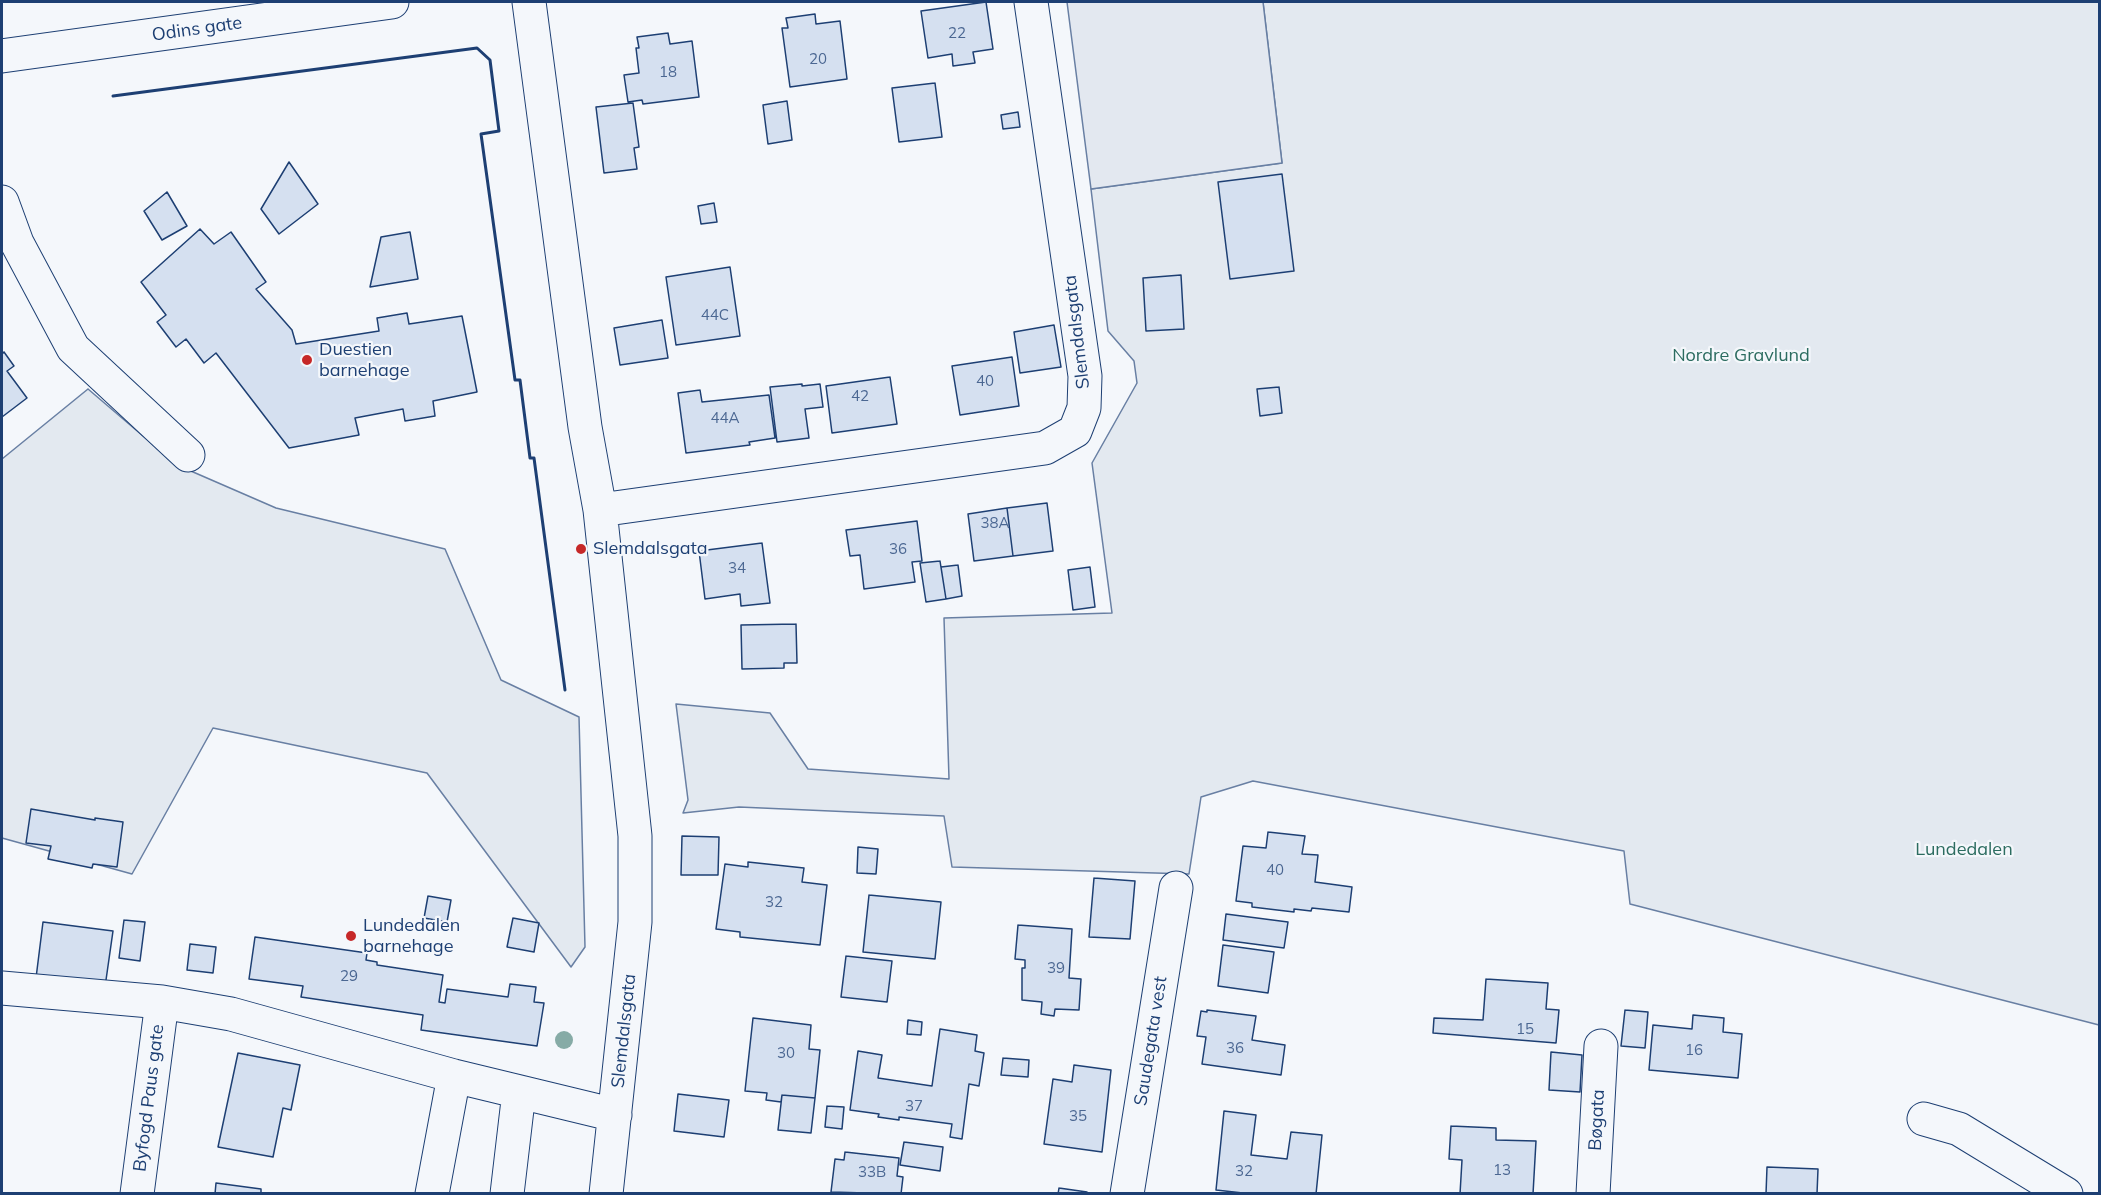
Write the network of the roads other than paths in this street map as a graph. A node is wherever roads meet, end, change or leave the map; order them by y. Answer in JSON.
{"nodes":[{"id":1,"x":392,"y":2,"type":"edge"},
{"id":2,"x":529,"y":2,"type":"edge"},
{"id":3,"x":1030,"y":2,"type":"edge"},
{"id":4,"x":2,"y":56,"type":"edge"},
{"id":5,"x":2,"y":202,"type":"edge"},
{"id":6,"x":188,"y":455,"type":"dead end"},
{"id":7,"x":600,"y":510,"type":"junction"},
{"id":8,"x":1176,"y":888,"type":"dead end"},
{"id":9,"x":2,"y":988,"type":"edge"},
{"id":10,"x":162,"y":1002,"type":"junction"},
{"id":11,"x":1602,"y":1046,"type":"dead end"},
{"id":12,"x":454,"y":1076,"type":"junction"},
{"id":13,"x":519,"y":1092,"type":"junction"},
{"id":14,"x":615,"y":1114,"type":"junction"},
{"id":15,"x":1924,"y":1119,"type":"dead end"},
{"id":16,"x":137,"y":1194,"type":"edge"},
{"id":17,"x":432,"y":1194,"type":"edge"},
{"id":18,"x":507,"y":1194,"type":"edge"},
{"id":19,"x":606,"y":1194,"type":"edge"},
{"id":20,"x":1127,"y":1194,"type":"edge"},
{"id":21,"x":1593,"y":1194,"type":"edge"},
{"id":22,"x":2066,"y":1194,"type":"edge"}],
"edges":[{"from":1,"to":4,"type":"street","name":"Odins gate"},
{"from":2,"to":7,"type":"street","name":"Slemdalsgata"},
{"from":3,"to":7,"type":"street","name":"Slemdalsgata"},
{"from":5,"to":6,"type":"street"},
{"from":7,"to":14,"type":"street","name":"Slemdalsgata"},
{"from":8,"to":20,"type":"street","name":"Saudegata vest"},
{"from":9,"to":10,"type":"street"},
{"from":10,"to":12,"type":"street"},
{"from":10,"to":16,"type":"street","name":"Byfogd Paus gate"},
{"from":11,"to":21,"type":"street","name":"Bøgata"},
{"from":12,"to":13,"type":"street"},
{"from":12,"to":17,"type":"street"},
{"from":13,"to":14,"type":"street"},
{"from":13,"to":18,"type":"street"},
{"from":14,"to":19,"type":"street","name":"Slemdalsgata"},
{"from":15,"to":22,"type":"street"}]}
